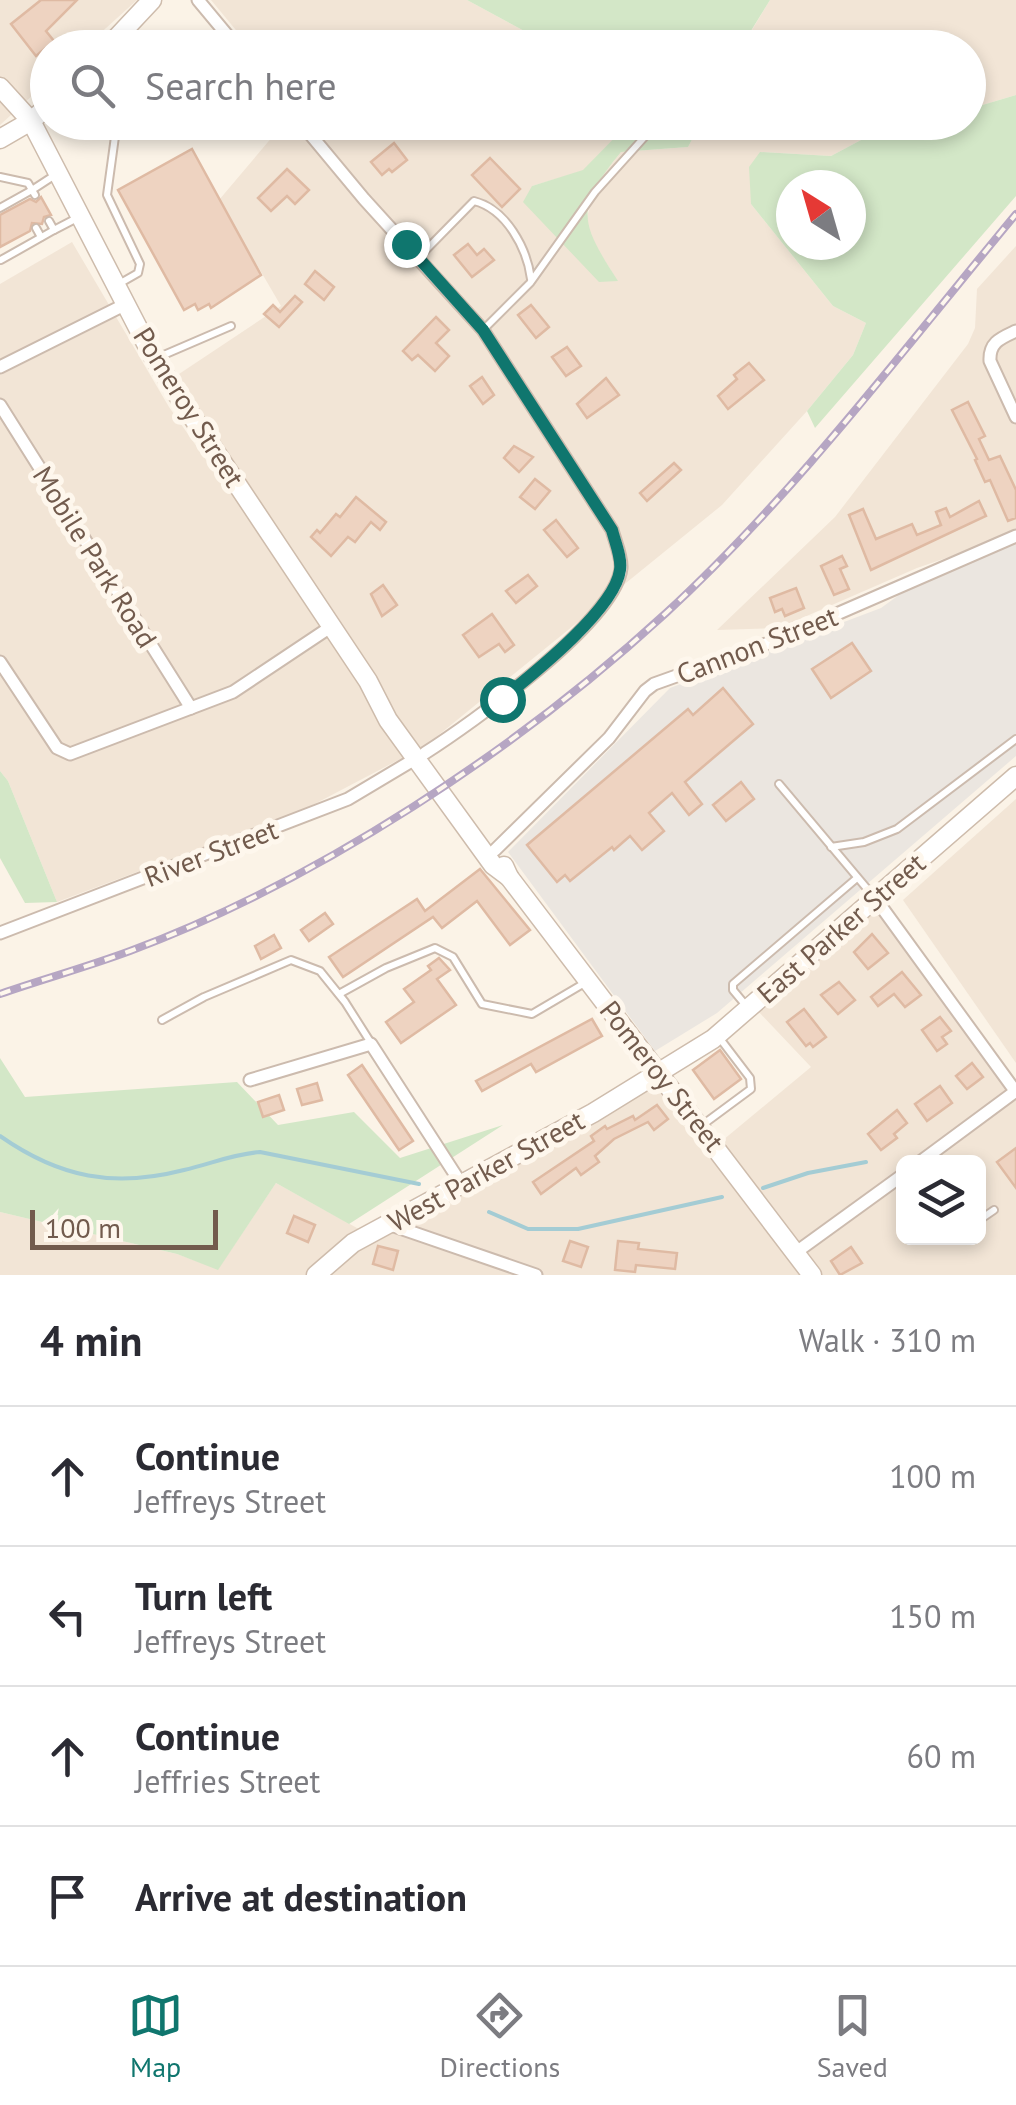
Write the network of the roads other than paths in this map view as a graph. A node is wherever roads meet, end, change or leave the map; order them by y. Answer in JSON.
{"nodes":[{"id":1,"x":152,"y":0,"type":"edge"},
{"id":2,"x":198,"y":0,"type":"edge"},
{"id":3,"x":124,"y":30,"type":"edge"},
{"id":4,"x":223,"y":30,"type":"edge"},
{"id":5,"x":0,"y":87,"type":"edge"},
{"id":6,"x":30,"y":119,"type":"edge"},
{"id":7,"x":30,"y":122,"type":"edge"},
{"id":8,"x":0,"y":139,"type":"edge"},
{"id":9,"x":42,"y":140,"type":"edge"},
{"id":10,"x":115,"y":140,"type":"edge"},
{"id":11,"x":316,"y":140,"type":"edge"},
{"id":12,"x":642,"y":140,"type":"edge"},
{"id":13,"x":58,"y":173,"type":"junction"},
{"id":14,"x":0,"y":177,"type":"edge"},
{"id":15,"x":33,"y":192,"type":"junction"},
{"id":16,"x":0,"y":208,"type":"edge"},
{"id":17,"x":80,"y":216,"type":"junction"},
{"id":18,"x":49,"y":220,"type":"dead end"},
{"id":19,"x":36,"y":228,"type":"dead end"},
{"id":20,"x":54,"y":230,"type":"junction"},
{"id":21,"x":41,"y":237,"type":"junction"},
{"id":22,"x":418,"y":258,"type":"junction"},
{"id":23,"x":1,"y":260,"type":"edge"},
{"id":24,"x":531,"y":280,"type":"junction"},
{"id":25,"x":116,"y":286,"type":"junction"},
{"id":26,"x":126,"y":304,"type":"junction"},
{"id":27,"x":231,"y":326,"type":"dead end"},
{"id":28,"x":483,"y":330,"type":"junction"},
{"id":29,"x":1016,"y":331,"type":"edge"},
{"id":30,"x":154,"y":358,"type":"junction"},
{"id":31,"x":0,"y":366,"type":"edge"},
{"id":32,"x":0,"y":405,"type":"edge"},
{"id":33,"x":1016,"y":417,"type":"edge"},
{"id":34,"x":1016,"y":536,"type":"edge"},
{"id":35,"x":332,"y":626,"type":"junction"},
{"id":36,"x":0,"y":662,"type":"edge"},
{"id":37,"x":190,"y":708,"type":"junction"},
{"id":38,"x":1016,"y":739,"type":"edge"},
{"id":39,"x":420,"y":756,"type":"junction"},
{"id":40,"x":1016,"y":776,"type":"edge"},
{"id":41,"x":780,"y":784,"type":"dead end"},
{"id":42,"x":832,"y":847,"type":"junction"},
{"id":43,"x":496,"y":850,"type":"junction"},
{"id":44,"x":510,"y":877,"type":"junction"},
{"id":45,"x":857,"y":878,"type":"junction"},
{"id":46,"x":875,"y":898,"type":"junction"},
{"id":47,"x":0,"y":933,"type":"edge"},
{"id":48,"x":588,"y":980,"type":"junction"},
{"id":49,"x":339,"y":994,"type":"junction"},
{"id":50,"x":749,"y":1009,"type":"junction"},
{"id":51,"x":162,"y":1020,"type":"dead end"},
{"id":52,"x":718,"y":1035,"type":"junction"},
{"id":53,"x":372,"y":1044,"type":"junction"},
{"id":54,"x":660,"y":1072,"type":"junction"},
{"id":55,"x":250,"y":1080,"type":"dead end"},
{"id":56,"x":1016,"y":1091,"type":"edge"},
{"id":57,"x":700,"y":1126,"type":"junction"},
{"id":58,"x":929,"y":1155,"type":"edge"},
{"id":59,"x":896,"y":1180,"type":"edge"},
{"id":60,"x":462,"y":1185,"type":"junction"},
{"id":61,"x":994,"y":1210,"type":"dead end"},
{"id":62,"x":986,"y":1216,"type":"edge"},
{"id":63,"x":388,"y":1224,"type":"junction"},
{"id":64,"x":796,"y":1253,"type":"junction"},
{"id":65,"x":316,"y":1275,"type":"edge"},
{"id":66,"x":536,"y":1275,"type":"edge"},
{"id":67,"x":812,"y":1275,"type":"edge"}],
"edges":[{"from":1,"to":3,"type":"street"},
{"from":2,"to":4,"type":"street"},
{"from":5,"to":6,"type":"street","name":"Pomeroy Street"},
{"from":7,"to":8,"type":"street"},
{"from":9,"to":13,"type":"street","name":"Pomeroy Street"},
{"from":10,"to":25,"type":"lane"},
{"from":11,"to":22,"type":"street","name":"River Street"},
{"from":12,"to":24,"type":"lane"},
{"from":13,"to":15,"type":"lane"},
{"from":13,"to":17,"type":"street","name":"Pomeroy Street"},
{"from":14,"to":15,"type":"lane"},
{"from":15,"to":16,"type":"lane"},
{"from":17,"to":20,"type":"lane"},
{"from":17,"to":25,"type":"street","name":"Pomeroy Street"},
{"from":18,"to":20,"type":"lane"},
{"from":19,"to":21,"type":"lane"},
{"from":20,"to":21,"type":"lane"},
{"from":21,"to":23,"type":"lane"},
{"from":22,"to":24,"type":"lane"},
{"from":22,"to":28,"type":"street","name":"River Street"},
{"from":24,"to":28,"type":"lane"},
{"from":25,"to":26,"type":"street","name":"Pomeroy Street"},
{"from":26,"to":30,"type":"street","name":"Pomeroy Street"},
{"from":26,"to":31,"type":"street"},
{"from":27,"to":30,"type":"lane"},
{"from":28,"to":39,"type":"street","name":"River Street"},
{"from":29,"to":33,"type":"street"},
{"from":30,"to":35,"type":"street","name":"Pomeroy Street"},
{"from":32,"to":37,"type":"street","name":"Mobile Park Road"},
{"from":34,"to":43,"type":"street","name":"Cannon Street"},
{"from":35,"to":37,"type":"street"},
{"from":35,"to":39,"type":"street","name":"Pomeroy Street"},
{"from":36,"to":37,"type":"street"},
{"from":38,"to":42,"type":"lane"},
{"from":39,"to":43,"type":"street","name":"Pomeroy Street"},
{"from":39,"to":44,"type":"street","name":"Pomeroy Street"},
{"from":39,"to":47,"type":"street","name":"River Street"},
{"from":40,"to":46,"type":"street","name":"East Parker Street"},
{"from":41,"to":42,"type":"lane"},
{"from":42,"to":45,"type":"lane"},
{"from":43,"to":44,"type":"street","name":"Pomeroy Street"},
{"from":44,"to":48,"type":"street","name":"Pomeroy Street"},
{"from":45,"to":46,"type":"lane"},
{"from":45,"to":50,"type":"lane"},
{"from":46,"to":50,"type":"street","name":"East Parker Street"},
{"from":46,"to":56,"type":"street"},
{"from":48,"to":49,"type":"lane"},
{"from":48,"to":54,"type":"street","name":"Pomeroy Street"},
{"from":49,"to":51,"type":"lane"},
{"from":49,"to":53,"type":"lane"},
{"from":50,"to":52,"type":"street","name":"East Parker Street"},
{"from":52,"to":54,"type":"street","name":"East Parker Street"},
{"from":52,"to":57,"type":"lane"},
{"from":53,"to":55,"type":"street"},
{"from":53,"to":60,"type":"street"},
{"from":54,"to":57,"type":"street","name":"Pomeroy Street"},
{"from":54,"to":60,"type":"street","name":"West Parker Street"},
{"from":56,"to":58,"type":"street"},
{"from":57,"to":64,"type":"street","name":"Pomeroy Street"},
{"from":59,"to":64,"type":"street"},
{"from":60,"to":63,"type":"street","name":"West Parker Street"},
{"from":61,"to":62,"type":"lane"},
{"from":63,"to":65,"type":"street","name":"West Parker Street"},
{"from":63,"to":66,"type":"street"},
{"from":64,"to":67,"type":"street","name":"Pomeroy Street"}]}
